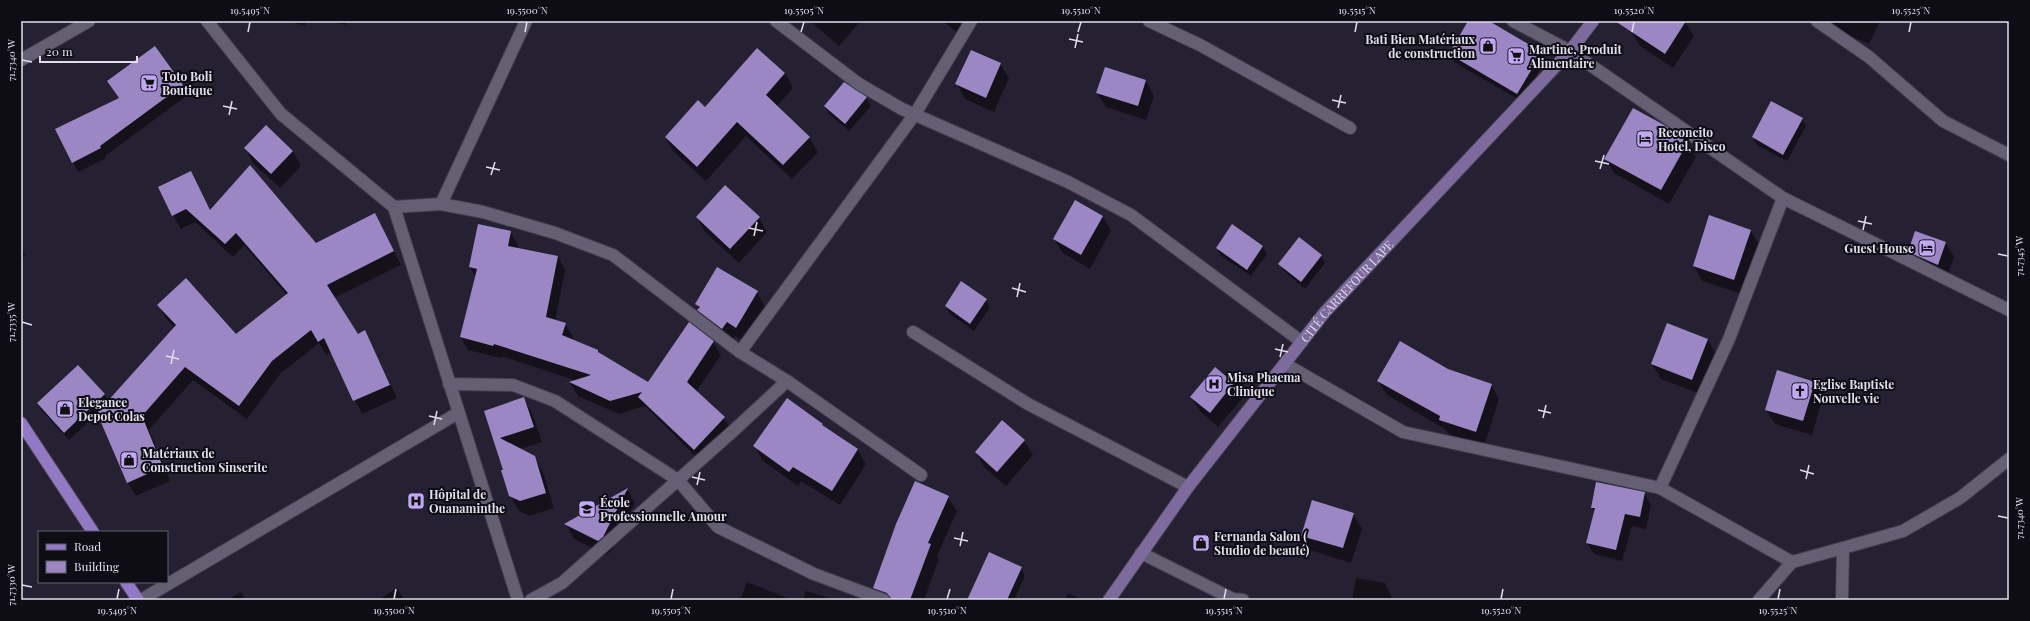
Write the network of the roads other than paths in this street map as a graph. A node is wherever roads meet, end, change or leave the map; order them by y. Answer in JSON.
{"nodes":[{"id":1,"x":89,"y":21,"type":"edge"},
{"id":2,"x":207,"y":21,"type":"edge"},
{"id":3,"x":526,"y":21,"type":"edge"},
{"id":4,"x":776,"y":21,"type":"edge"},
{"id":5,"x":971,"y":21,"type":"edge"},
{"id":6,"x":1149,"y":21,"type":"edge"},
{"id":7,"x":1513,"y":21,"type":"edge"},
{"id":8,"x":1593,"y":21,"type":"edge"},
{"id":9,"x":1817,"y":21,"type":"edge"},
{"id":10,"x":1570,"y":51,"type":"junction"},
{"id":11,"x":21,"y":60,"type":"edge"},
{"id":12,"x":915,"y":114,"type":"junction"},
{"id":13,"x":1350,"y":128,"type":"dead end"},
{"id":14,"x":2009,"y":155,"type":"edge"},
{"id":15,"x":1783,"y":198,"type":"junction"},
{"id":16,"x":441,"y":204,"type":"junction"},
{"id":17,"x":394,"y":207,"type":"junction"},
{"id":18,"x":2009,"y":310,"type":"edge"},
{"id":19,"x":913,"y":332,"type":"dead end"},
{"id":20,"x":1302,"y":342,"type":"junction"},
{"id":21,"x":740,"y":352,"type":"junction"},
{"id":22,"x":1285,"y":364,"type":"junction"},
{"id":23,"x":787,"y":381,"type":"junction"},
{"id":24,"x":449,"y":384,"type":"junction"},
{"id":25,"x":458,"y":413,"type":"junction"},
{"id":26,"x":21,"y":423,"type":"edge"},
{"id":27,"x":2009,"y":459,"type":"edge"},
{"id":28,"x":921,"y":475,"type":"dead end"},
{"id":29,"x":678,"y":480,"type":"junction"},
{"id":30,"x":1188,"y":487,"type":"junction"},
{"id":31,"x":1660,"y":488,"type":"junction"},
{"id":32,"x":92,"y":531,"type":"edge"},
{"id":33,"x":1843,"y":548,"type":"junction"},
{"id":34,"x":1141,"y":553,"type":"junction"},
{"id":35,"x":1792,"y":562,"type":"junction"},
{"id":36,"x":127,"y":583,"type":"edge"},
{"id":37,"x":140,"y":600,"type":"edge"},
{"id":38,"x":518,"y":600,"type":"edge"},
{"id":39,"x":531,"y":600,"type":"edge"},
{"id":40,"x":884,"y":600,"type":"edge"},
{"id":41,"x":1109,"y":600,"type":"edge"},
{"id":42,"x":1243,"y":600,"type":"edge"},
{"id":43,"x":1759,"y":600,"type":"edge"},
{"id":44,"x":1842,"y":600,"type":"edge"}],
"edges":[{"from":1,"to":11,"type":"street"},
{"from":2,"to":17,"type":"street"},
{"from":3,"to":16,"type":"street"},
{"from":4,"to":12,"type":"street"},
{"from":5,"to":12,"type":"street"},
{"from":6,"to":13,"type":"street"},
{"from":7,"to":10,"type":"street"},
{"from":8,"to":10,"type":"street","name":"CITÉ CARREFOUR LAPE"},
{"from":9,"to":14,"type":"street"},
{"from":10,"to":15,"type":"street"},
{"from":10,"to":20,"type":"street","name":"CITÉ CARREFOUR LAPE"},
{"from":12,"to":20,"type":"street"},
{"from":12,"to":21,"type":"street"},
{"from":15,"to":18,"type":"street"},
{"from":15,"to":31,"type":"street"},
{"from":16,"to":17,"type":"street"},
{"from":16,"to":21,"type":"street"},
{"from":17,"to":24,"type":"street"},
{"from":19,"to":30,"type":"street"},
{"from":20,"to":22,"type":"street","name":"CITÉ CARREFOUR LAPE"},
{"from":21,"to":23,"type":"street"},
{"from":22,"to":30,"type":"street","name":"CITÉ CARREFOUR LAPE"},
{"from":22,"to":31,"type":"street"},
{"from":23,"to":28,"type":"street"},
{"from":23,"to":29,"type":"street"},
{"from":24,"to":25,"type":"street"},
{"from":24,"to":29,"type":"street"},
{"from":25,"to":37,"type":"street"},
{"from":25,"to":38,"type":"street"},
{"from":26,"to":32,"type":"main road"},
{"from":27,"to":33,"type":"street"},
{"from":29,"to":39,"type":"street"},
{"from":29,"to":40,"type":"street"},
{"from":30,"to":34,"type":"street","name":"CITÉ CARREFOUR LAPE"},
{"from":31,"to":35,"type":"street"},
{"from":33,"to":35,"type":"street"},
{"from":33,"to":44,"type":"street"},
{"from":34,"to":41,"type":"street","name":"CITÉ CARREFOUR LAPE"},
{"from":34,"to":42,"type":"street"},
{"from":35,"to":43,"type":"street"},
{"from":36,"to":37,"type":"main road"}]}
